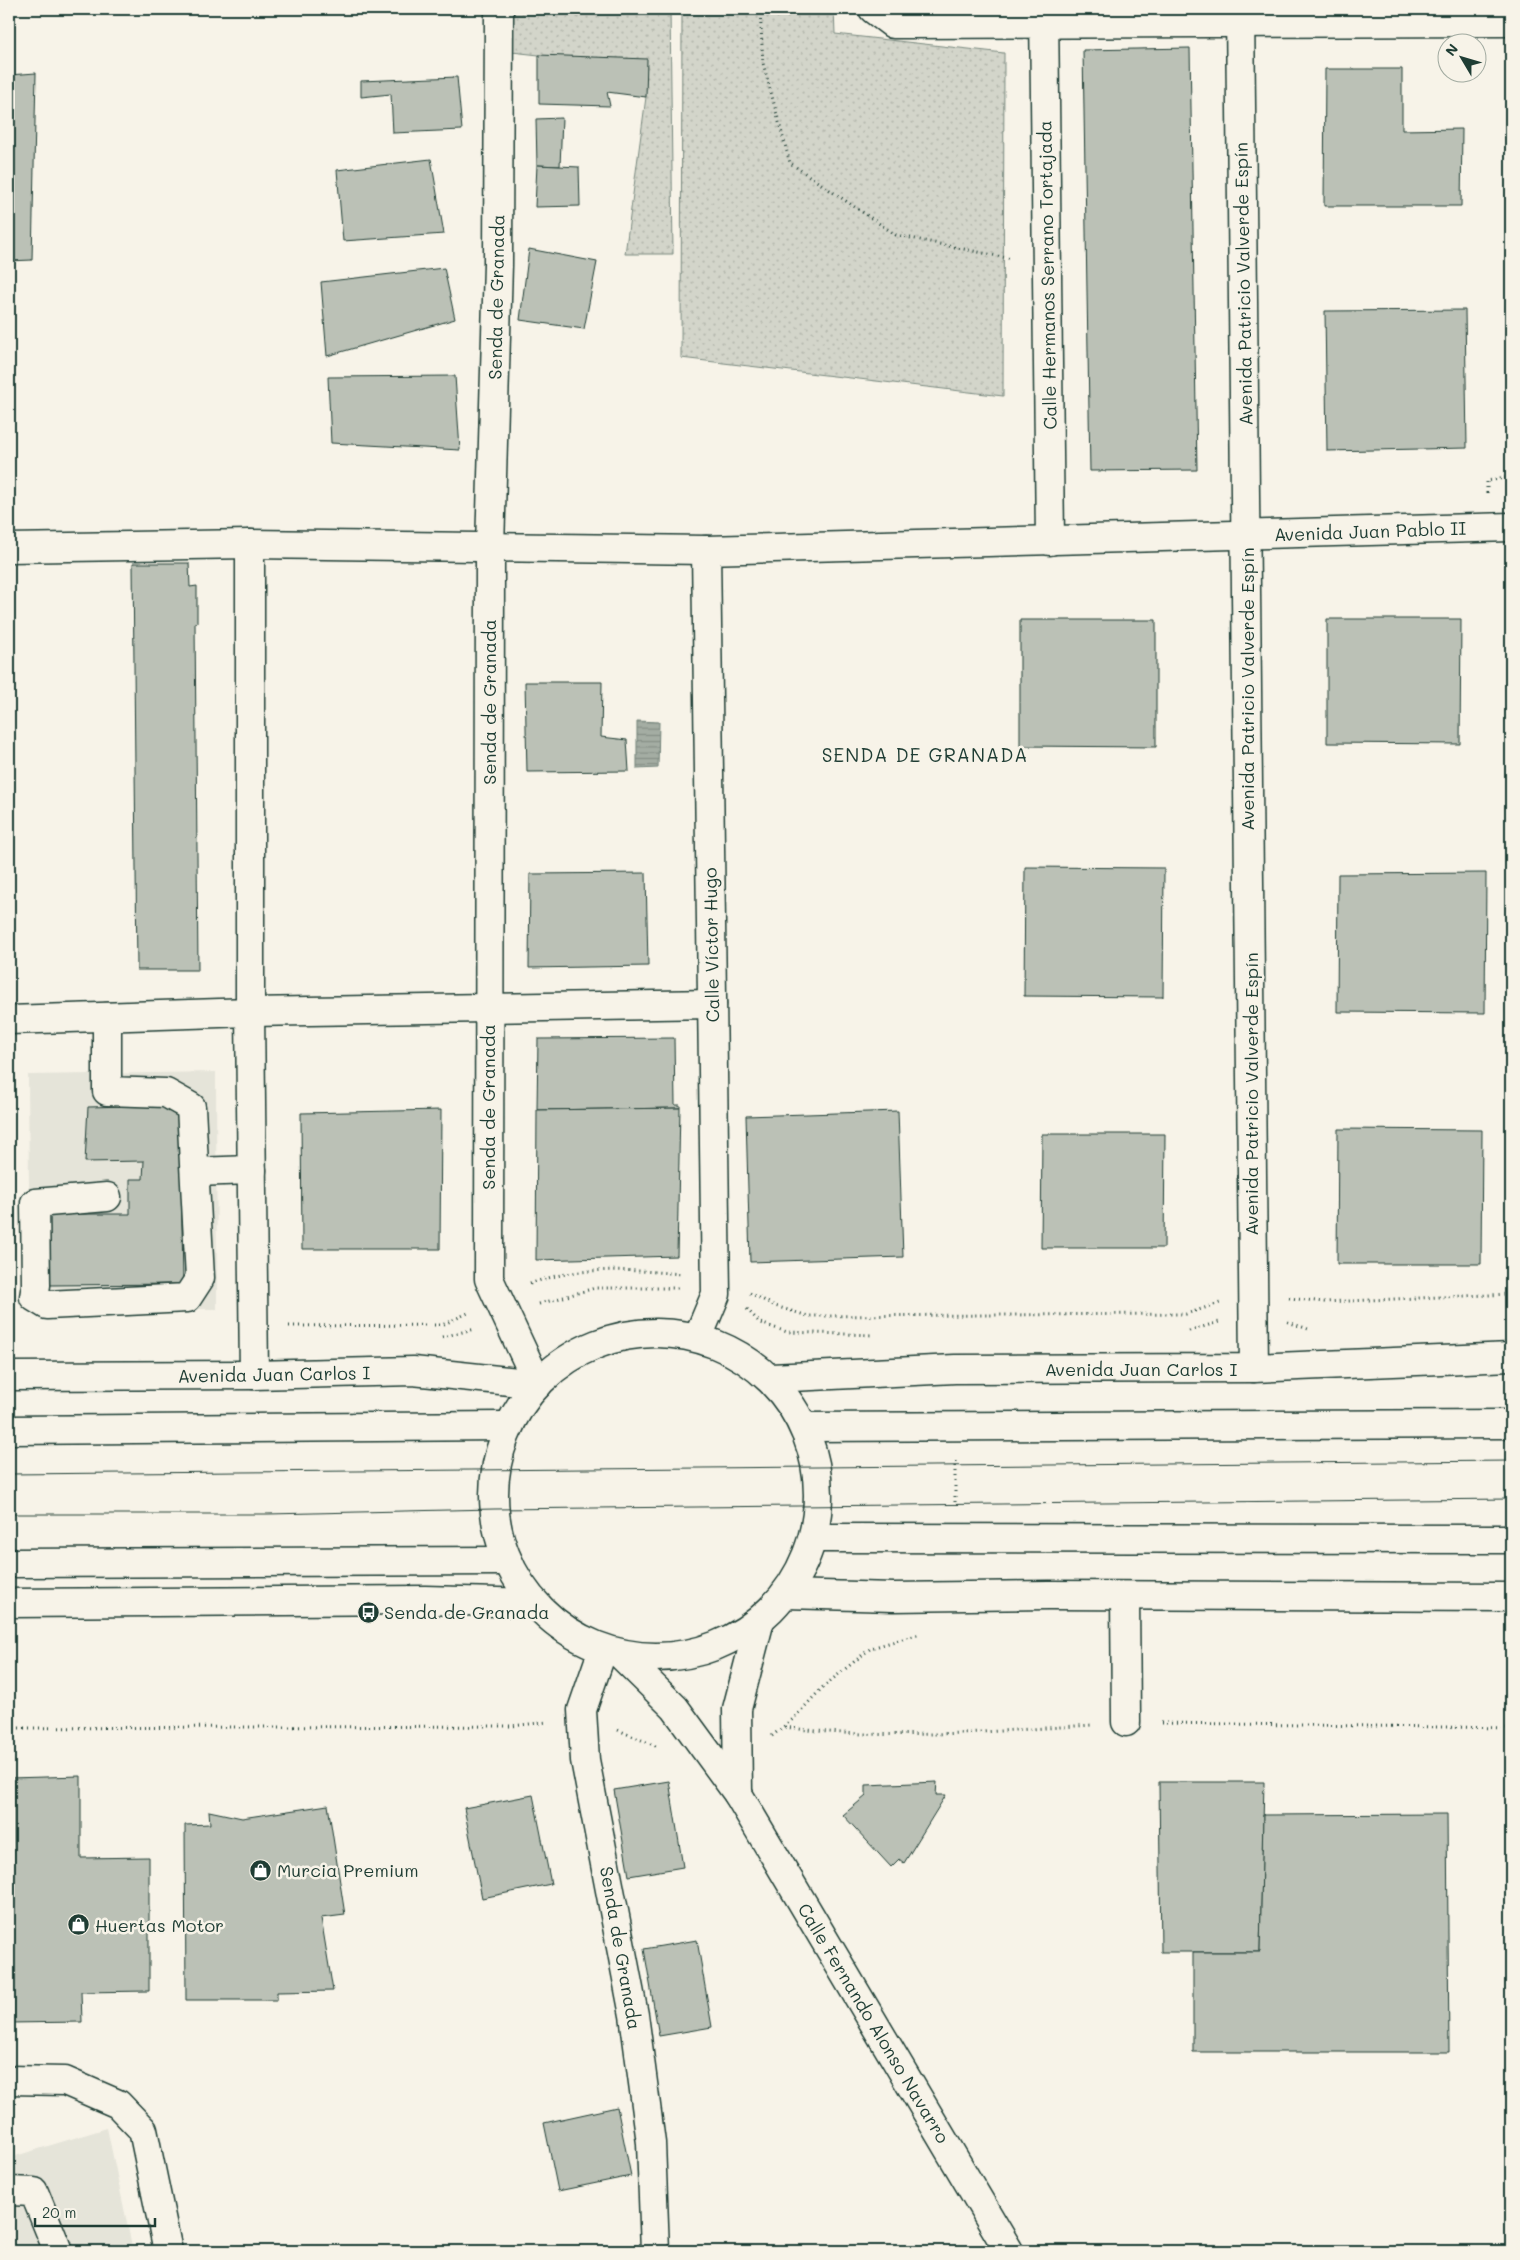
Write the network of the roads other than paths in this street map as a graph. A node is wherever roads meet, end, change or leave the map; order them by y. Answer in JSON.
{"nodes":[{"id":1,"x":499,"y":9,"type":"edge"},
{"id":2,"x":873,"y":9,"type":"edge"},
{"id":3,"x":1044,"y":16,"type":"edge"},
{"id":4,"x":1240,"y":16,"type":"edge"},
{"id":5,"x":1511,"y":22,"type":"edge"},
{"id":6,"x":1511,"y":527,"type":"edge"},
{"id":7,"x":1246,"y":534,"type":"junction"},
{"id":8,"x":1050,"y":541,"type":"junction"},
{"id":9,"x":250,"y":544,"type":"junction"},
{"id":10,"x":9,"y":548,"type":"edge"},
{"id":11,"x":490,"y":548,"type":"junction"},
{"id":12,"x":706,"y":550,"type":"junction"},
{"id":13,"x":712,"y":1004,"type":"junction"},
{"id":14,"x":488,"y":1008,"type":"junction"},
{"id":15,"x":250,"y":1012,"type":"junction"},
{"id":16,"x":107,"y":1017,"type":"junction"},
{"id":17,"x":9,"y":1020,"type":"edge"},
{"id":18,"x":252,"y":1170,"type":"junction"},
{"id":19,"x":195,"y":1172,"type":"junction"},
{"id":20,"x":107,"y":1197,"type":"dead end"},
{"id":21,"x":698,"y":1337,"type":"junction"},
{"id":22,"x":1511,"y":1357,"type":"edge"},
{"id":23,"x":1254,"y":1368,"type":"junction"},
{"id":24,"x":254,"y":1375,"type":"junction"},
{"id":25,"x":9,"y":1376,"type":"edge"},
{"id":26,"x":770,"y":1378,"type":"junction"},
{"id":27,"x":538,"y":1384,"type":"junction"},
{"id":28,"x":1511,"y":1424,"type":"edge"},
{"id":29,"x":505,"y":1426,"type":"junction"},
{"id":30,"x":805,"y":1427,"type":"junction"},
{"id":31,"x":9,"y":1430,"type":"edge"},
{"id":32,"x":813,"y":1538,"type":"junction"},
{"id":33,"x":1511,"y":1538,"type":"edge"},
{"id":34,"x":504,"y":1561,"type":"junction"},
{"id":35,"x":9,"y":1563,"type":"edge"},
{"id":36,"x":786,"y":1594,"type":"junction"},
{"id":37,"x":1125,"y":1596,"type":"junction"},
{"id":38,"x":1511,"y":1597,"type":"edge"},
{"id":39,"x":9,"y":1603,"type":"edge"},
{"id":40,"x":534,"y":1603,"type":"junction"},
{"id":41,"x":760,"y":1620,"type":"junction"},
{"id":42,"x":612,"y":1651,"type":"junction"},
{"id":43,"x":1126,"y":1722,"type":"dead end"},
{"id":44,"x":738,"y":1794,"type":"junction"},
{"id":45,"x":9,"y":2080,"type":"edge"},
{"id":46,"x":9,"y":2191,"type":"edge"},
{"id":47,"x":58,"y":2251,"type":"edge"},
{"id":48,"x":168,"y":2251,"type":"edge"},
{"id":49,"x":655,"y":2251,"type":"edge"},
{"id":50,"x":1010,"y":2251,"type":"edge"}],
"edges":[{"from":1,"to":11,"type":"street","name":"Senda de Granada"},
{"from":2,"to":3,"type":"street"},
{"from":3,"to":4,"type":"street"},
{"from":3,"to":8,"type":"street","name":"Calle Hermanos Serrano Tortajada"},
{"from":4,"to":5,"type":"street"},
{"from":4,"to":7,"type":"street","name":"Avenida Patricio Valverde Espín"},
{"from":6,"to":7,"type":"street","name":"Avenida Juan Pablo II"},
{"from":7,"to":8,"type":"street","name":"Avenida Juan Pablo II"},
{"from":7,"to":23,"type":"street","name":"Avenida Patricio Valverde Espín"},
{"from":8,"to":12,"type":"street","name":"Avenida Juan Pablo II"},
{"from":9,"to":10,"type":"street","name":"Avenida Juan Pablo II"},
{"from":9,"to":11,"type":"street","name":"Avenida Juan Pablo II"},
{"from":9,"to":15,"type":"street"},
{"from":11,"to":12,"type":"street","name":"Avenida Juan Pablo II"},
{"from":11,"to":14,"type":"street","name":"Senda de Granada"},
{"from":12,"to":13,"type":"street","name":"Calle Víctor Hugo"},
{"from":13,"to":14,"type":"street"},
{"from":13,"to":21,"type":"street","name":"Calle Víctor Hugo"},
{"from":14,"to":15,"type":"street"},
{"from":14,"to":27,"type":"street","name":"Senda de Granada"},
{"from":15,"to":16,"type":"street"},
{"from":15,"to":18,"type":"street"},
{"from":16,"to":17,"type":"street"},
{"from":16,"to":19,"type":"street"},
{"from":18,"to":19,"type":"street"},
{"from":18,"to":24,"type":"street"},
{"from":19,"to":20,"type":"street"},
{"from":21,"to":26,"type":"street"},
{"from":21,"to":27,"type":"street"},
{"from":22,"to":23,"type":"street","name":"Avenida Juan Carlos I"},
{"from":23,"to":26,"type":"street","name":"Avenida Juan Carlos I"},
{"from":24,"to":25,"type":"street","name":"Avenida Juan Carlos I"},
{"from":24,"to":27,"type":"street","name":"Avenida Juan Carlos I"},
{"from":26,"to":30,"type":"street"},
{"from":27,"to":29,"type":"street"},
{"from":28,"to":30,"type":"street"},
{"from":29,"to":31,"type":"street"},
{"from":29,"to":34,"type":"street"},
{"from":30,"to":32,"type":"street"},
{"from":32,"to":33,"type":"street"},
{"from":32,"to":36,"type":"street"},
{"from":34,"to":35,"type":"street"},
{"from":34,"to":40,"type":"street"},
{"from":36,"to":37,"type":"street"},
{"from":36,"to":41,"type":"street"},
{"from":37,"to":38,"type":"street"},
{"from":37,"to":43,"type":"street"},
{"from":39,"to":40,"type":"street"},
{"from":40,"to":42,"type":"street"},
{"from":41,"to":42,"type":"street"},
{"from":41,"to":44,"type":"street"},
{"from":42,"to":44,"type":"street","name":"Calle Fernando Alonso Navarro"},
{"from":42,"to":49,"type":"street","name":"Senda de Granada"},
{"from":44,"to":50,"type":"street","name":"Calle Fernando Alonso Navarro"},
{"from":45,"to":48,"type":"street"},
{"from":46,"to":47,"type":"street"}]}
